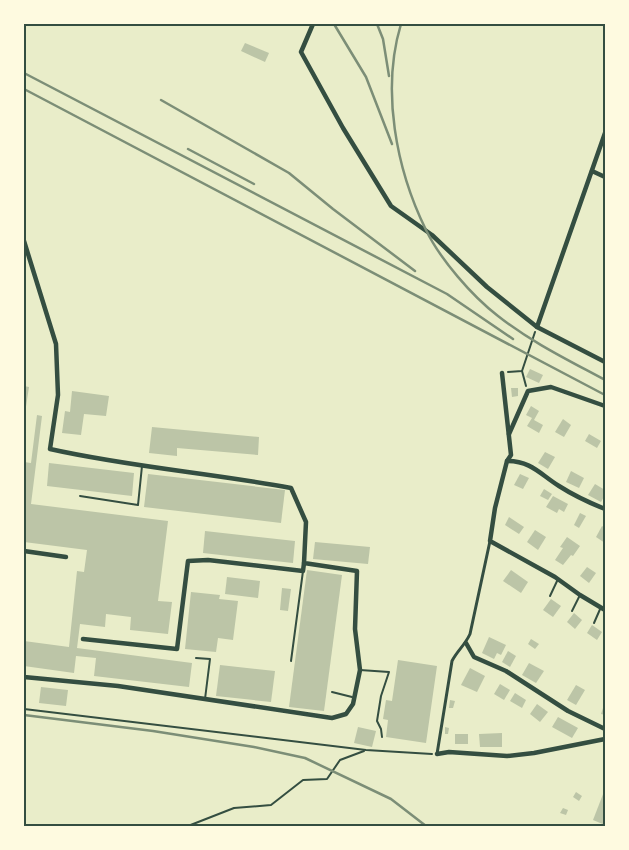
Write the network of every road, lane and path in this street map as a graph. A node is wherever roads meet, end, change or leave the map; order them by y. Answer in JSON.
{"nodes":[{"id":1,"x":313,"y":24,"type":"edge"},
{"id":2,"x":605,"y":133,"type":"edge"},
{"id":3,"x":592,"y":171,"type":"junction"},
{"id":4,"x":605,"y":177,"type":"edge"},
{"id":5,"x":24,"y":241,"type":"edge"},
{"id":6,"x":537,"y":327,"type":"junction"},
{"id":7,"x":605,"y":362,"type":"edge"},
{"id":8,"x":522,"y":371,"type":"junction"},
{"id":9,"x":502,"y":373,"type":"joint"},
{"id":10,"x":528,"y":390,"type":"junction"},
{"id":11,"x":605,"y":406,"type":"edge"},
{"id":12,"x":509,"y":435,"type":"junction"},
{"id":13,"x":507,"y":461,"type":"junction"},
{"id":14,"x":142,"y":466,"type":"junction"},
{"id":15,"x":80,"y":496,"type":"dead end"},
{"id":16,"x":605,"y":509,"type":"edge"},
{"id":17,"x":490,"y":541,"type":"junction"},
{"id":18,"x":24,"y":551,"type":"edge"},
{"id":19,"x":66,"y":557,"type":"dead end"},
{"id":20,"x":304,"y":563,"type":"junction"},
{"id":21,"x":302,"y":571,"type":"junction"},
{"id":22,"x":558,"y":579,"type":"junction"},
{"id":23,"x":580,"y":595,"type":"junction"},
{"id":24,"x":550,"y":596,"type":"dead end"},
{"id":25,"x":603,"y":609,"type":"edge"},
{"id":26,"x":572,"y":611,"type":"dead end"},
{"id":27,"x":594,"y":623,"type":"dead end"},
{"id":28,"x":82,"y":639,"type":"dead end"},
{"id":29,"x":466,"y":643,"type":"junction"},
{"id":30,"x":196,"y":658,"type":"dead end"},
{"id":31,"x":291,"y":661,"type":"dead end"},
{"id":32,"x":360,"y":670,"type":"junction"},
{"id":33,"x":24,"y":677,"type":"edge"},
{"id":34,"x":332,"y":692,"type":"dead end"},
{"id":35,"x":355,"y":698,"type":"junction"},
{"id":36,"x":205,"y":699,"type":"junction"},
{"id":37,"x":24,"y":709,"type":"edge"},
{"id":38,"x":605,"y":729,"type":"edge"},
{"id":39,"x":382,"y":737,"type":"dead end"},
{"id":40,"x":605,"y":739,"type":"edge"},
{"id":41,"x":366,"y":750,"type":"junction"},
{"id":42,"x":437,"y":754,"type":"junction"},
{"id":43,"x":188,"y":826,"type":"edge"}],
"edges":[{"from":1,"to":6,"type":"street"},
{"from":2,"to":3,"type":"street"},
{"from":3,"to":4,"type":"street"},
{"from":3,"to":6,"type":"street"},
{"from":5,"to":14,"type":"street"},
{"from":6,"to":7,"type":"street"},
{"from":6,"to":8,"type":"path"},
{"from":8,"to":9,"type":"path"},
{"from":8,"to":10,"type":"path"},
{"from":9,"to":12,"type":"street"},
{"from":10,"to":11,"type":"street"},
{"from":10,"to":12,"type":"street"},
{"from":12,"to":13,"type":"street"},
{"from":13,"to":16,"type":"street"},
{"from":13,"to":17,"type":"street"},
{"from":14,"to":15,"type":"lane"},
{"from":14,"to":20,"type":"street"},
{"from":17,"to":22,"type":"street"},
{"from":17,"to":29,"type":"street"},
{"from":18,"to":19,"type":"street"},
{"from":20,"to":21,"type":"street"},
{"from":20,"to":32,"type":"street"},
{"from":21,"to":28,"type":"street"},
{"from":21,"to":31,"type":"lane"},
{"from":22,"to":23,"type":"street"},
{"from":22,"to":24,"type":"lane"},
{"from":23,"to":25,"type":"street"},
{"from":23,"to":26,"type":"lane"},
{"from":25,"to":27,"type":"lane"},
{"from":29,"to":38,"type":"street"},
{"from":29,"to":42,"type":"street"},
{"from":30,"to":36,"type":"lane"},
{"from":32,"to":35,"type":"street"},
{"from":32,"to":39,"type":"lane"},
{"from":33,"to":36,"type":"street"},
{"from":34,"to":35,"type":"lane"},
{"from":35,"to":36,"type":"street"},
{"from":37,"to":41,"type":"path"},
{"from":40,"to":42,"type":"street"},
{"from":41,"to":42,"type":"path"},
{"from":41,"to":43,"type":"path"}]}
